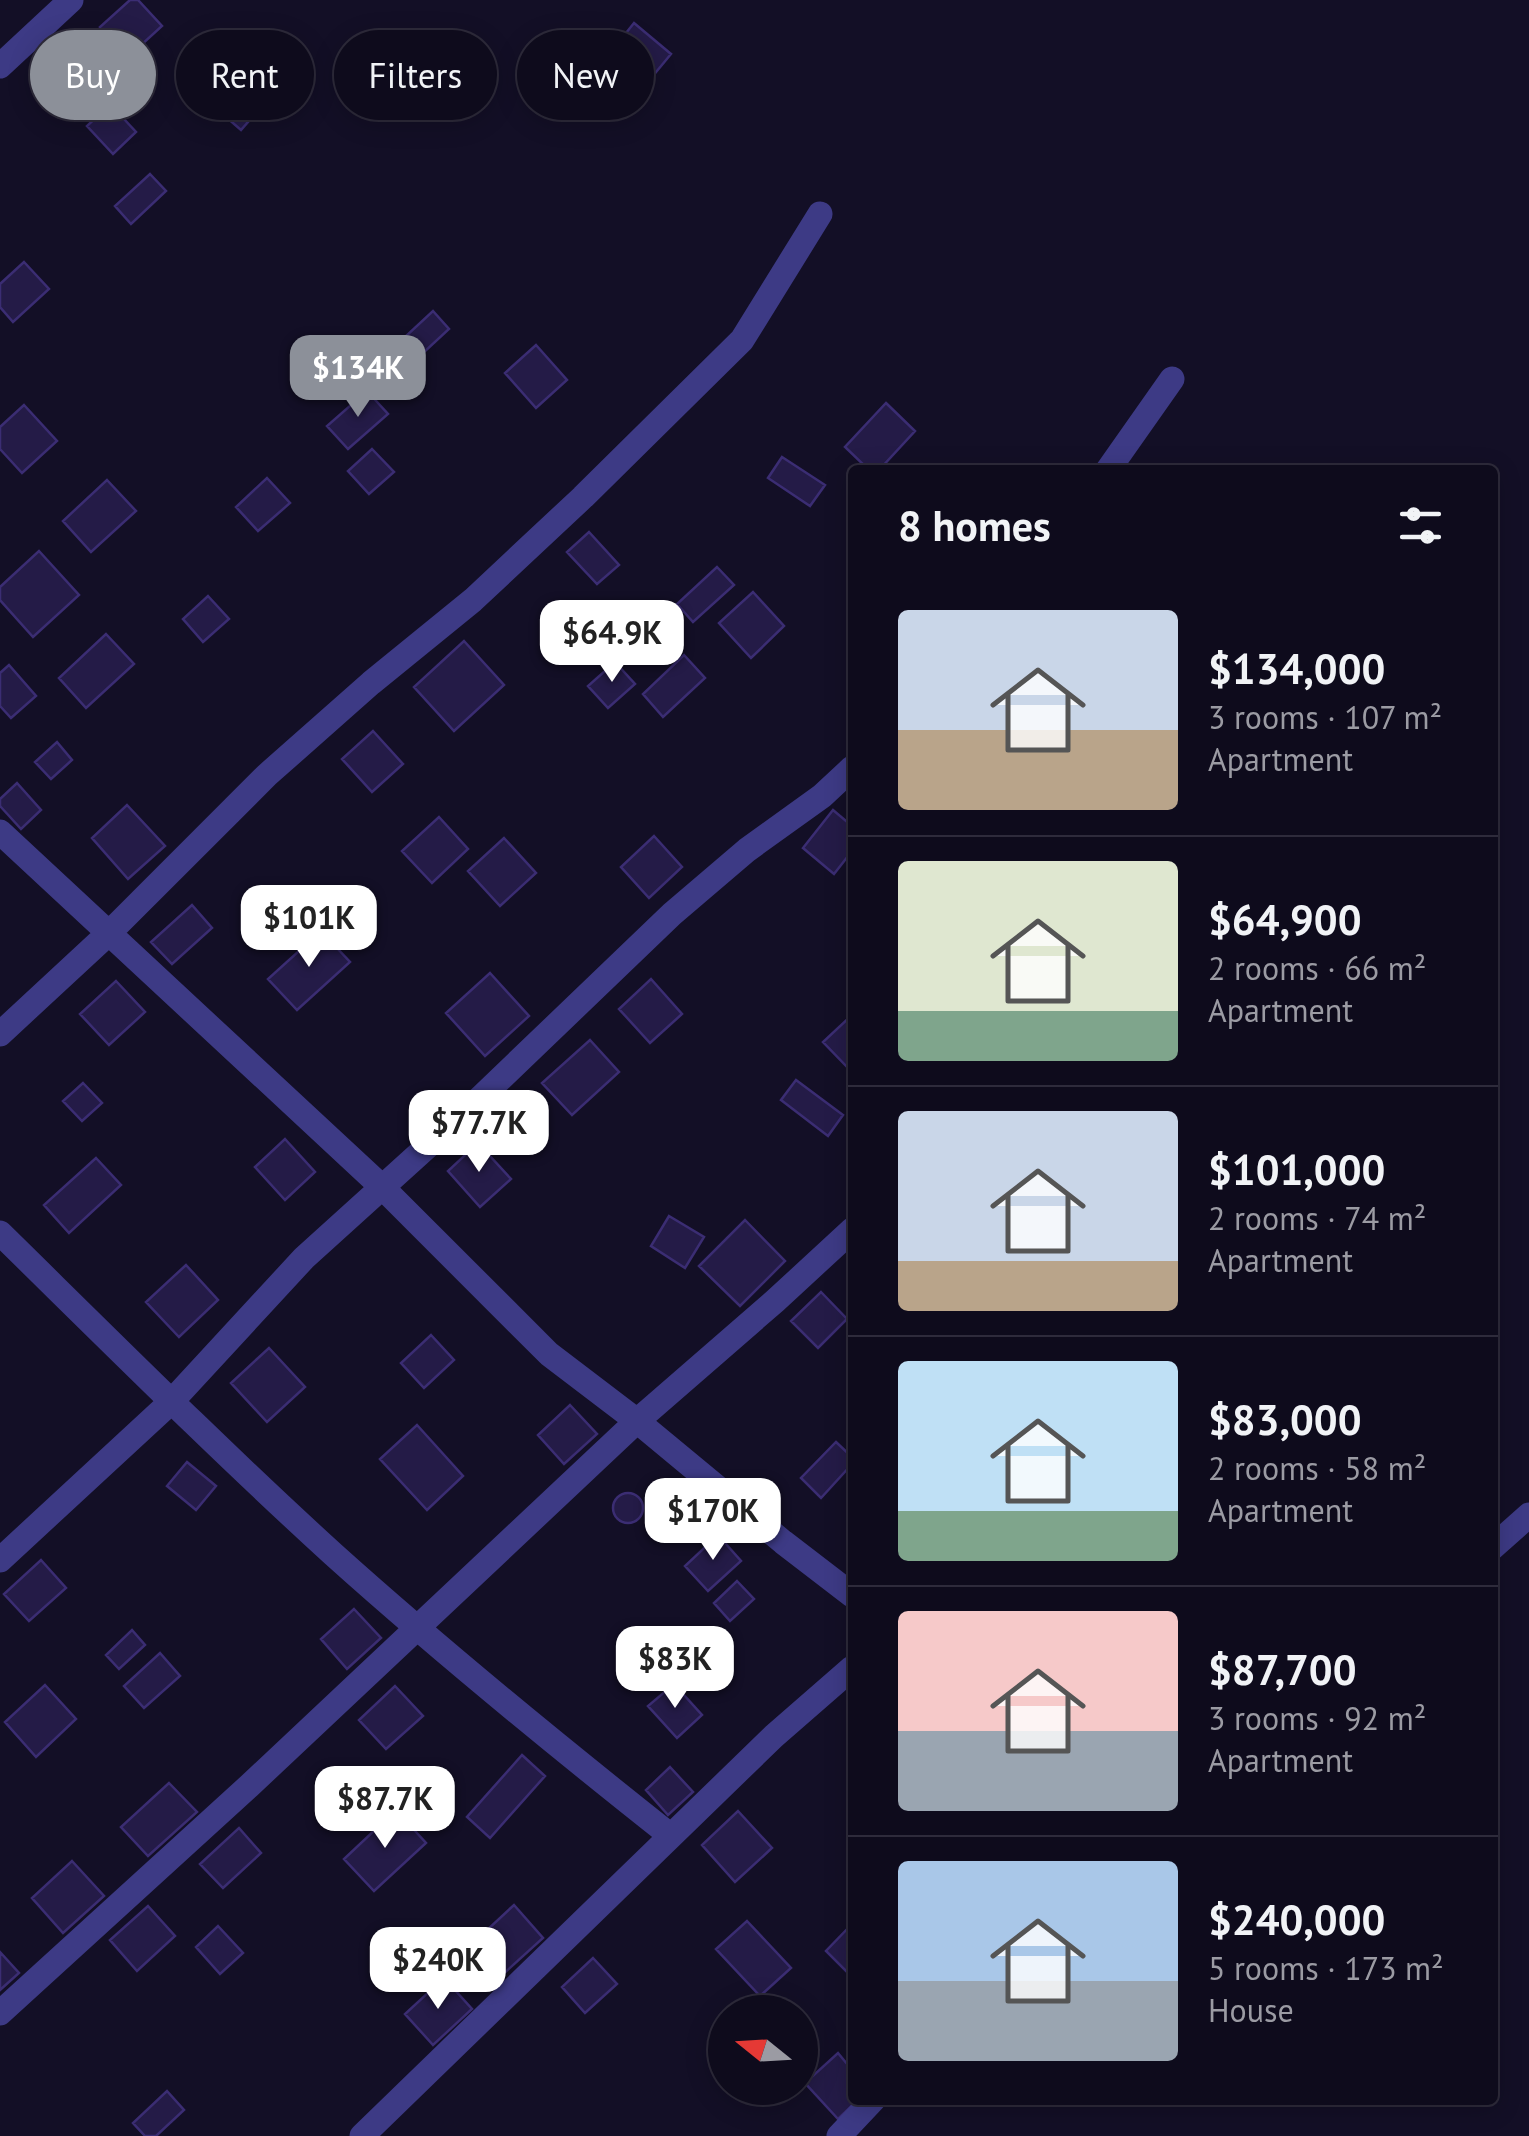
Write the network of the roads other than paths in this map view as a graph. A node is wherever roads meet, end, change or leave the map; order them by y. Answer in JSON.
{"nodes":[{"id":1,"x":70,"y":0,"type":"edge"},
{"id":2,"x":0,"y":66,"type":"edge"},
{"id":3,"x":820,"y":214,"type":"dead end"},
{"id":4,"x":1172,"y":378,"type":"dead end"},
{"id":5,"x":1111,"y":465,"type":"edge"},
{"id":6,"x":848,"y":772,"type":"edge"},
{"id":7,"x":0,"y":832,"type":"edge"},
{"id":8,"x":109,"y":933,"type":"junction"},
{"id":9,"x":0,"y":1034,"type":"edge"},
{"id":10,"x":382,"y":1187,"type":"junction"},
{"id":11,"x":0,"y":1232,"type":"edge"},
{"id":12,"x":848,"y":1234,"type":"edge"},
{"id":13,"x":172,"y":1400,"type":"junction"},
{"id":14,"x":637,"y":1421,"type":"junction"},
{"id":15,"x":1529,"y":1515,"type":"edge"},
{"id":16,"x":1498,"y":1543,"type":"edge"},
{"id":17,"x":0,"y":1560,"type":"edge"},
{"id":18,"x":848,"y":1593,"type":"edge"},
{"id":19,"x":418,"y":1627,"type":"junction"},
{"id":20,"x":848,"y":1671,"type":"edge"},
{"id":21,"x":671,"y":1836,"type":"junction"},
{"id":22,"x":0,"y":2013,"type":"edge"},
{"id":23,"x":868,"y":2105,"type":"edge"},
{"id":24,"x":362,"y":2136,"type":"edge"},
{"id":25,"x":839,"y":2136,"type":"edge"}],
"edges":[{"from":1,"to":2,"type":"street"},
{"from":3,"to":8,"type":"street"},
{"from":4,"to":5,"type":"street"},
{"from":6,"to":10,"type":"street"},
{"from":7,"to":8,"type":"street"},
{"from":8,"to":9,"type":"street"},
{"from":8,"to":10,"type":"street"},
{"from":10,"to":13,"type":"street"},
{"from":10,"to":14,"type":"street"},
{"from":11,"to":13,"type":"street"},
{"from":12,"to":14,"type":"street"},
{"from":13,"to":17,"type":"street"},
{"from":13,"to":19,"type":"street"},
{"from":14,"to":18,"type":"street"},
{"from":14,"to":19,"type":"street"},
{"from":15,"to":16,"type":"street"},
{"from":19,"to":21,"type":"street"},
{"from":19,"to":22,"type":"street"},
{"from":20,"to":21,"type":"street"},
{"from":21,"to":24,"type":"street"},
{"from":23,"to":25,"type":"street"}]}
